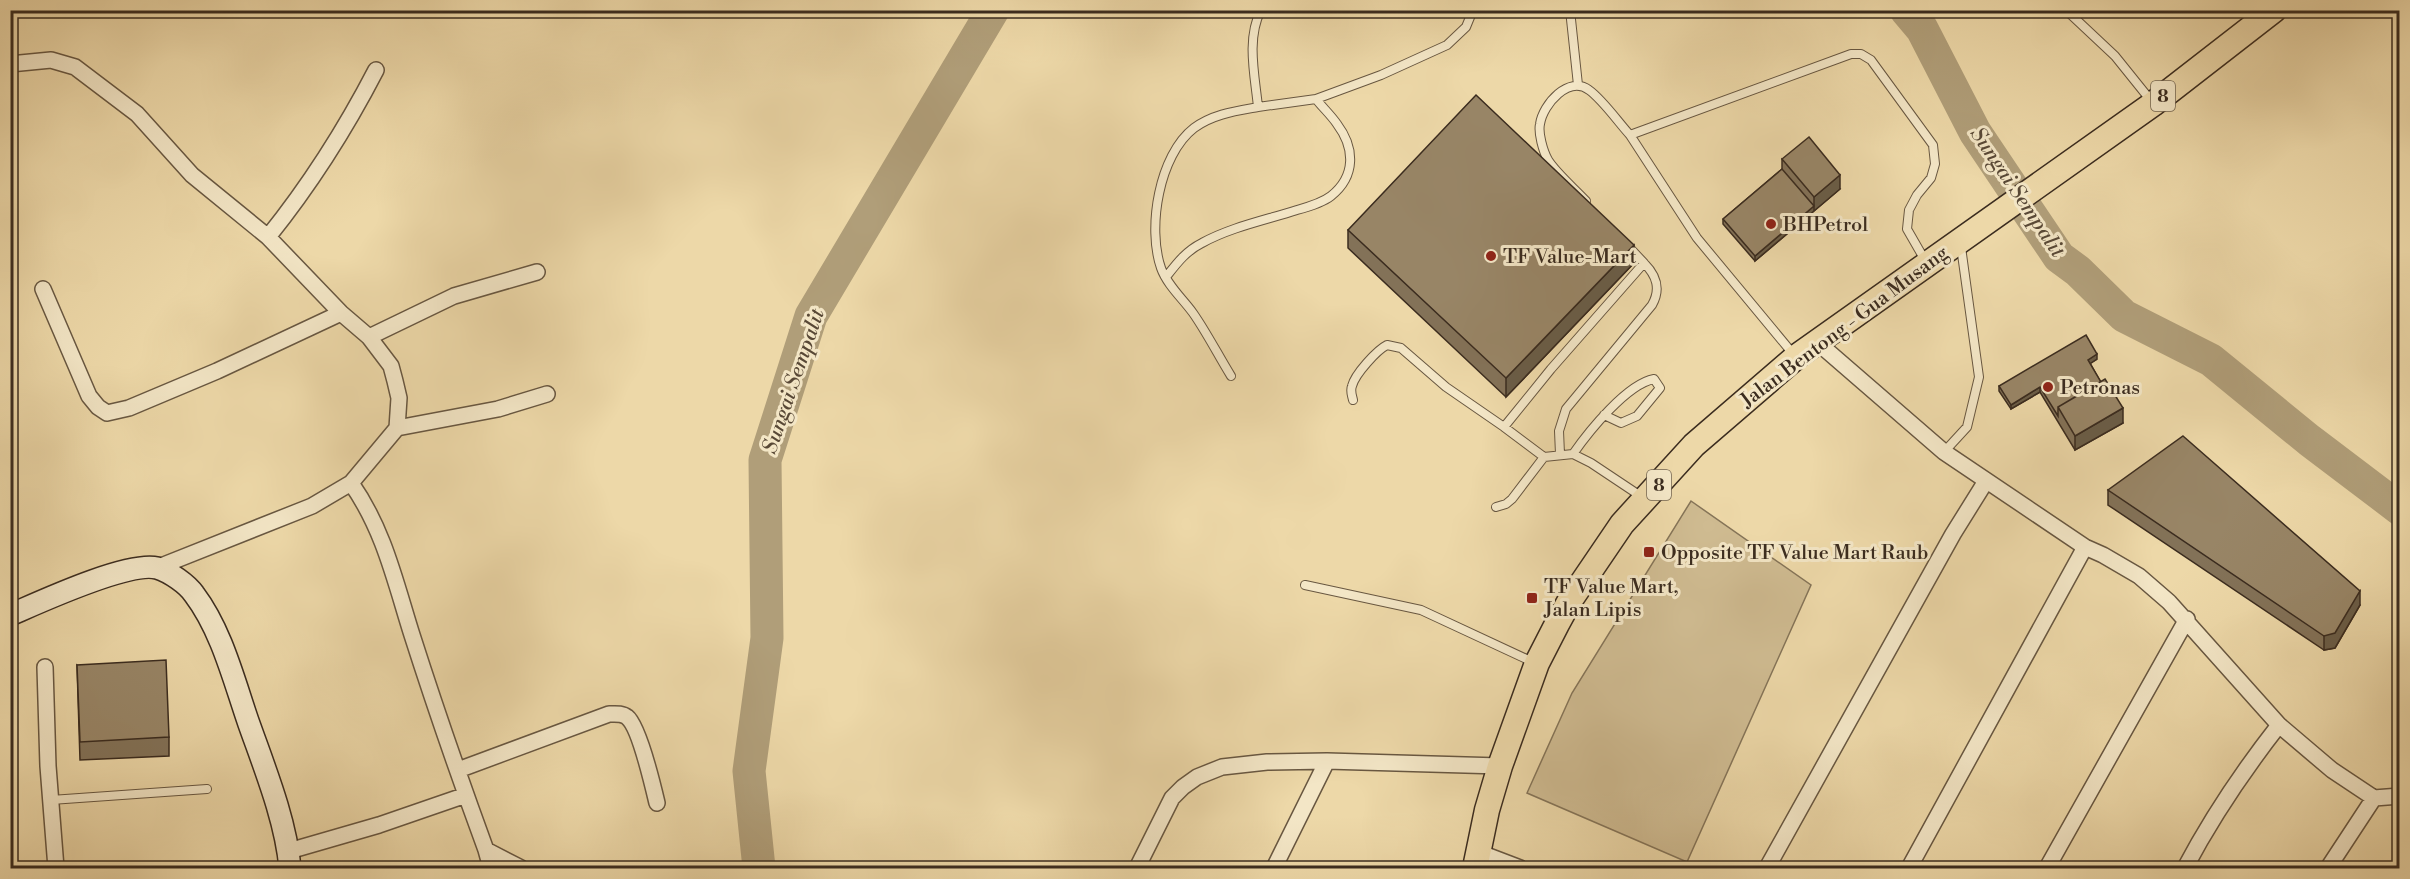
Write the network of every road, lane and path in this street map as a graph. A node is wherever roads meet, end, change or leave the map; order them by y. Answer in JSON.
{"nodes":[{"id":1,"x":1262,"y":10,"type":"edge"},
{"id":2,"x":1473,"y":10,"type":"edge"},
{"id":3,"x":1570,"y":10,"type":"edge"},
{"id":4,"x":2066,"y":10,"type":"edge"},
{"id":5,"x":2274,"y":10,"type":"edge"},
{"id":6,"x":10,"y":64,"type":"edge"},
{"id":7,"x":376,"y":70,"type":"dead end"},
{"id":8,"x":1578,"y":85,"type":"junction"},
{"id":9,"x":1316,"y":99,"type":"junction"},
{"id":10,"x":2152,"y":104,"type":"junction"},
{"id":11,"x":1258,"y":107,"type":"junction"},
{"id":12,"x":1630,"y":135,"type":"junction"},
{"id":13,"x":1596,"y":212,"type":"edge"},
{"id":14,"x":268,"y":237,"type":"junction"},
{"id":15,"x":1621,"y":238,"type":"edge"},
{"id":16,"x":1960,"y":239,"type":"junction"},
{"id":17,"x":1644,"y":263,"type":"junction"},
{"id":18,"x":1927,"y":263,"type":"junction"},
{"id":19,"x":537,"y":272,"type":"dead end"},
{"id":20,"x":1166,"y":277,"type":"junction"},
{"id":21,"x":44,"y":289,"type":"dead end"},
{"id":22,"x":340,"y":313,"type":"junction"},
{"id":23,"x":369,"y":337,"type":"junction"},
{"id":24,"x":1817,"y":342,"type":"junction"},
{"id":25,"x":1796,"y":357,"type":"junction"},
{"id":26,"x":1231,"y":376,"type":"dead end"},
{"id":27,"x":548,"y":394,"type":"dead end"},
{"id":28,"x":1353,"y":400,"type":"dead end"},
{"id":29,"x":1604,"y":415,"type":"junction"},
{"id":30,"x":1504,"y":427,"type":"junction"},
{"id":31,"x":397,"y":428,"type":"junction"},
{"id":32,"x":1944,"y":452,"type":"junction"},
{"id":33,"x":1560,"y":454,"type":"junction"},
{"id":34,"x":1573,"y":454,"type":"junction"},
{"id":35,"x":1544,"y":457,"type":"junction"},
{"id":36,"x":1986,"y":481,"type":"junction"},
{"id":37,"x":351,"y":483,"type":"junction"},
{"id":38,"x":1646,"y":499,"type":"junction"},
{"id":39,"x":1496,"y":507,"type":"dead end"},
{"id":40,"x":2085,"y":547,"type":"junction"},
{"id":41,"x":156,"y":568,"type":"junction"},
{"id":42,"x":1305,"y":585,"type":"dead end"},
{"id":43,"x":10,"y":615,"type":"edge"},
{"id":44,"x":2187,"y":619,"type":"junction"},
{"id":45,"x":1537,"y":663,"type":"junction"},
{"id":46,"x":45,"y":668,"type":"dead end"},
{"id":47,"x":2279,"y":725,"type":"junction"},
{"id":48,"x":1327,"y":760,"type":"junction"},
{"id":49,"x":1500,"y":766,"type":"junction"},
{"id":50,"x":458,"y":770,"type":"junction"},
{"id":51,"x":207,"y":789,"type":"dead end"},
{"id":52,"x":466,"y":795,"type":"junction"},
{"id":53,"x":2400,"y":796,"type":"edge"},
{"id":54,"x":2374,"y":798,"type":"junction"},
{"id":55,"x":51,"y":800,"type":"junction"},
{"id":56,"x":657,"y":803,"type":"dead end"},
{"id":57,"x":486,"y":850,"type":"junction"},
{"id":58,"x":289,"y":860,"type":"edge"},
{"id":59,"x":1477,"y":860,"type":"edge"},
{"id":60,"x":56,"y":868,"type":"edge"},
{"id":61,"x":491,"y":868,"type":"edge"},
{"id":62,"x":521,"y":868,"type":"edge"},
{"id":63,"x":1137,"y":868,"type":"edge"},
{"id":64,"x":1274,"y":868,"type":"edge"},
{"id":65,"x":1520,"y":868,"type":"edge"},
{"id":66,"x":1767,"y":868,"type":"edge"},
{"id":67,"x":1909,"y":868,"type":"edge"},
{"id":68,"x":2047,"y":868,"type":"edge"},
{"id":69,"x":2185,"y":868,"type":"edge"},
{"id":70,"x":2328,"y":868,"type":"edge"}],
"edges":[{"from":1,"to":11,"type":"lane"},
{"from":2,"to":9,"type":"lane"},
{"from":3,"to":8,"type":"lane"},
{"from":4,"to":10,"type":"lane"},
{"from":5,"to":10,"type":"main road","name":"Jalan Bentong - Gua Musang","number":"8"},
{"from":6,"to":14,"type":"street"},
{"from":7,"to":14,"type":"street"},
{"from":8,"to":12,"type":"lane"},
{"from":8,"to":13,"type":"lane"},
{"from":9,"to":11,"type":"lane"},
{"from":9,"to":20,"type":"lane"},
{"from":10,"to":16,"type":"main road","name":"Jalan Bentong - Gua Musang","number":"8"},
{"from":11,"to":20,"type":"lane"},
{"from":12,"to":18,"type":"lane"},
{"from":12,"to":25,"type":"lane"},
{"from":14,"to":22,"type":"street"},
{"from":15,"to":17,"type":"lane"},
{"from":16,"to":18,"type":"main road","name":"Jalan Bentong - Gua Musang","number":"8"},
{"from":16,"to":32,"type":"lane"},
{"from":17,"to":30,"type":"lane"},
{"from":17,"to":33,"type":"lane"},
{"from":18,"to":24,"type":"main road","name":"Jalan Bentong - Gua Musang","number":"8"},
{"from":19,"to":23,"type":"street"},
{"from":20,"to":26,"type":"lane"},
{"from":21,"to":22,"type":"street"},
{"from":22,"to":23,"type":"street"},
{"from":23,"to":31,"type":"street"},
{"from":24,"to":25,"type":"main road","name":"Jalan Bentong - Gua Musang","number":"8"},
{"from":24,"to":32,"type":"street"},
{"from":25,"to":38,"type":"main road","name":"Jalan Bentong - Gua Musang","number":"8"},
{"from":27,"to":31,"type":"street"},
{"from":28,"to":30,"type":"lane"},
{"from":29,"to":29,"type":"lane"},
{"from":29,"to":34,"type":"lane"},
{"from":30,"to":35,"type":"lane"},
{"from":31,"to":37,"type":"street"},
{"from":32,"to":36,"type":"street"},
{"from":33,"to":34,"type":"lane"},
{"from":33,"to":35,"type":"lane"},
{"from":34,"to":38,"type":"lane"},
{"from":35,"to":39,"type":"lane"},
{"from":36,"to":40,"type":"street"},
{"from":36,"to":66,"type":"street"},
{"from":37,"to":41,"type":"street"},
{"from":37,"to":50,"type":"street"},
{"from":38,"to":45,"type":"main road","name":"Jalan Bentong - Gua Musang","number":"8"},
{"from":40,"to":44,"type":"street"},
{"from":40,"to":67,"type":"street"},
{"from":41,"to":43,"type":"street"},
{"from":41,"to":58,"type":"street"},
{"from":42,"to":45,"type":"lane"},
{"from":44,"to":47,"type":"street"},
{"from":44,"to":68,"type":"street"},
{"from":45,"to":49,"type":"main road","name":"Jalan Bentong - Gua Musang","number":"8"},
{"from":46,"to":55,"type":"street"},
{"from":47,"to":54,"type":"street"},
{"from":47,"to":69,"type":"street"},
{"from":48,"to":49,"type":"street"},
{"from":48,"to":63,"type":"street"},
{"from":48,"to":64,"type":"street"},
{"from":49,"to":59,"type":"main road","name":"Jalan Bentong - Gua Musang","number":"8"},
{"from":50,"to":52,"type":"street"},
{"from":50,"to":56,"type":"street"},
{"from":51,"to":55,"type":"lane"},
{"from":52,"to":57,"type":"street"},
{"from":52,"to":58,"type":"street"},
{"from":53,"to":54,"type":"street"},
{"from":54,"to":70,"type":"street"},
{"from":55,"to":60,"type":"street"},
{"from":57,"to":61,"type":"street"},
{"from":57,"to":62,"type":"street"},
{"from":59,"to":65,"type":"street"}]}
